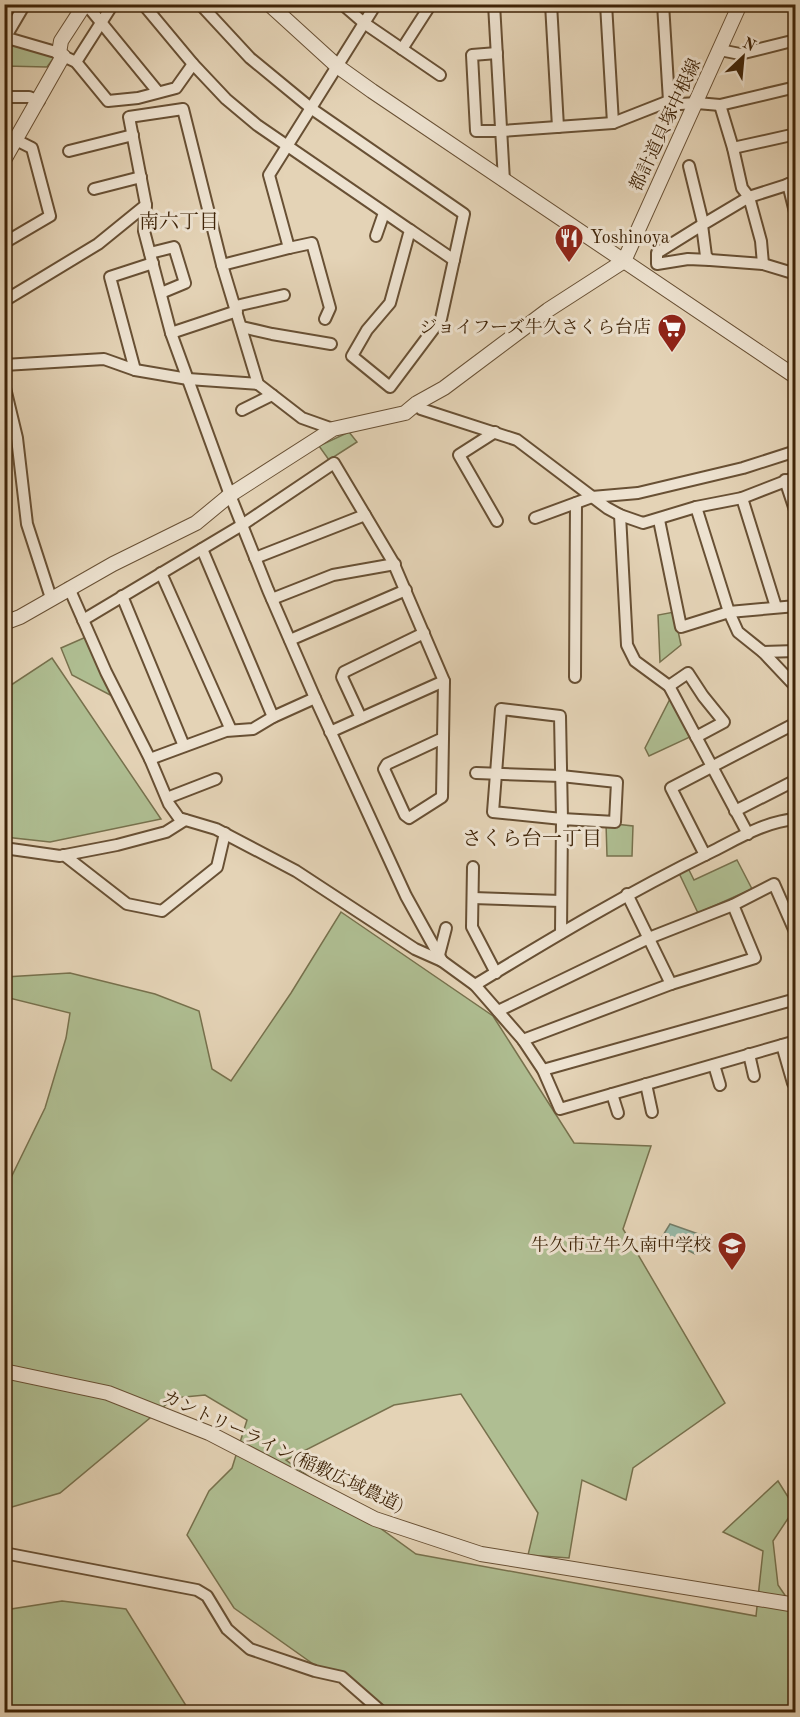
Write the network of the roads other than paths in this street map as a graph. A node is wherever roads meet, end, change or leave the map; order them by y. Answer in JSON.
{"nodes":[{"id":1,"x":25,"y":4,"type":"edge"},
{"id":2,"x":85,"y":4,"type":"edge"},
{"id":3,"x":113,"y":4,"type":"edge"},
{"id":4,"x":143,"y":4,"type":"edge"},
{"id":5,"x":200,"y":4,"type":"edge"},
{"id":6,"x":268,"y":4,"type":"edge"},
{"id":7,"x":342,"y":4,"type":"edge"},
{"id":8,"x":376,"y":4,"type":"edge"},
{"id":9,"x":431,"y":4,"type":"edge"},
{"id":10,"x":494,"y":4,"type":"edge"},
{"id":11,"x":551,"y":4,"type":"edge"},
{"id":12,"x":606,"y":4,"type":"edge"},
{"id":13,"x":663,"y":4,"type":"edge"},
{"id":14,"x":740,"y":4,"type":"edge"},
{"id":15,"x":364,"y":23,"type":"junction"},
{"id":16,"x":101,"y":24,"type":"junction"},
{"id":17,"x":5,"y":37,"type":"edge"},
{"id":18,"x":795,"y":40,"type":"edge"},
{"id":19,"x":402,"y":50,"type":"junction"},
{"id":20,"x":720,"y":50,"type":"junction"},
{"id":21,"x":497,"y":53,"type":"junction"},
{"id":22,"x":66,"y":57,"type":"junction"},
{"id":23,"x":193,"y":64,"type":"junction"},
{"id":24,"x":337,"y":66,"type":"junction"},
{"id":25,"x":440,"y":75,"type":"dead end"},
{"id":26,"x":795,"y":87,"type":"edge"},
{"id":27,"x":158,"y":92,"type":"junction"},
{"id":28,"x":4,"y":97,"type":"edge"},
{"id":29,"x":39,"y":101,"type":"junction"},
{"id":30,"x":669,"y":101,"type":"junction"},
{"id":31,"x":697,"y":103,"type":"junction"},
{"id":32,"x":720,"y":105,"type":"junction"},
{"id":33,"x":312,"y":109,"type":"junction"},
{"id":34,"x":613,"y":123,"type":"junction"},
{"id":35,"x":558,"y":127,"type":"junction"},
{"id":36,"x":502,"y":131,"type":"junction"},
{"id":37,"x":795,"y":134,"type":"edge"},
{"id":38,"x":133,"y":135,"type":"junction"},
{"id":39,"x":16,"y":140,"type":"junction"},
{"id":40,"x":286,"y":146,"type":"junction"},
{"id":41,"x":733,"y":148,"type":"junction"},
{"id":42,"x":69,"y":151,"type":"dead end"},
{"id":43,"x":4,"y":160,"type":"edge"},
{"id":44,"x":689,"y":166,"type":"dead end"},
{"id":45,"x":141,"y":177,"type":"junction"},
{"id":46,"x":504,"y":181,"type":"junction"},
{"id":47,"x":792,"y":183,"type":"edge"},
{"id":48,"x":94,"y":189,"type":"dead end"},
{"id":49,"x":749,"y":197,"type":"junction"},
{"id":50,"x":146,"y":205,"type":"junction"},
{"id":51,"x":384,"y":213,"type":"junction"},
{"id":52,"x":795,"y":216,"type":"edge"},
{"id":53,"x":702,"y":224,"type":"junction"},
{"id":54,"x":410,"y":230,"type":"junction"},
{"id":55,"x":376,"y":236,"type":"dead end"},
{"id":56,"x":4,"y":243,"type":"edge"},
{"id":57,"x":289,"y":248,"type":"junction"},
{"id":58,"x":151,"y":258,"type":"junction"},
{"id":59,"x":454,"y":260,"type":"junction"},
{"id":60,"x":710,"y":260,"type":"junction"},
{"id":61,"x":624,"y":261,"type":"junction"},
{"id":62,"x":763,"y":264,"type":"junction"},
{"id":63,"x":222,"y":265,"type":"junction"},
{"id":64,"x":795,"y":273,"type":"edge"},
{"id":65,"x":160,"y":293,"type":"junction"},
{"id":66,"x":284,"y":295,"type":"dead end"},
{"id":67,"x":4,"y":301,"type":"edge"},
{"id":68,"x":237,"y":308,"type":"junction"},
{"id":69,"x":325,"y":319,"type":"dead end"},
{"id":70,"x":242,"y":327,"type":"junction"},
{"id":71,"x":171,"y":333,"type":"junction"},
{"id":72,"x":331,"y":344,"type":"dead end"},
{"id":73,"x":4,"y":364,"type":"edge"},
{"id":74,"x":135,"y":370,"type":"junction"},
{"id":75,"x":795,"y":377,"type":"edge"},
{"id":76,"x":188,"y":379,"type":"junction"},
{"id":77,"x":258,"y":384,"type":"junction"},
{"id":78,"x":5,"y":390,"type":"edge"},
{"id":79,"x":272,"y":395,"type":"junction"},
{"id":80,"x":417,"y":403,"type":"junction"},
{"id":81,"x":242,"y":410,"type":"dead end"},
{"id":82,"x":333,"y":429,"type":"junction"},
{"id":83,"x":495,"y":432,"type":"junction"},
{"id":84,"x":795,"y":451,"type":"edge"},
{"id":85,"x":790,"y":479,"type":"edge"},
{"id":86,"x":230,"y":495,"type":"junction"},
{"id":87,"x":592,"y":497,"type":"junction"},
{"id":88,"x":742,"y":498,"type":"junction"},
{"id":89,"x":576,"y":503,"type":"junction"},
{"id":90,"x":696,"y":507,"type":"junction"},
{"id":91,"x":795,"y":513,"type":"edge"},
{"id":92,"x":365,"y":515,"type":"junction"},
{"id":93,"x":620,"y":515,"type":"junction"},
{"id":94,"x":535,"y":518,"type":"dead end"},
{"id":95,"x":659,"y":520,"type":"junction"},
{"id":96,"x":497,"y":521,"type":"dead end"},
{"id":97,"x":242,"y":525,"type":"junction"},
{"id":98,"x":202,"y":549,"type":"junction"},
{"id":99,"x":255,"y":558,"type":"junction"},
{"id":100,"x":395,"y":564,"type":"junction"},
{"id":101,"x":161,"y":573,"type":"junction"},
{"id":102,"x":69,"y":588,"type":"junction"},
{"id":103,"x":406,"y":590,"type":"junction"},
{"id":104,"x":122,"y":596,"type":"junction"},
{"id":105,"x":51,"y":598,"type":"junction"},
{"id":106,"x":272,"y":598,"type":"junction"},
{"id":107,"x":795,"y":606,"type":"edge"},
{"id":108,"x":776,"y":607,"type":"junction"},
{"id":109,"x":729,"y":612,"type":"junction"},
{"id":110,"x":83,"y":620,"type":"junction"},
{"id":111,"x":4,"y":622,"type":"edge"},
{"id":112,"x":424,"y":633,"type":"junction"},
{"id":113,"x":290,"y":640,"type":"junction"},
{"id":114,"x":795,"y":651,"type":"edge"},
{"id":115,"x":764,"y":652,"type":"junction"},
{"id":116,"x":575,"y":677,"type":"dead end"},
{"id":117,"x":444,"y":681,"type":"junction"},
{"id":118,"x":669,"y":686,"type":"junction"},
{"id":119,"x":795,"y":687,"type":"edge"},
{"id":120,"x":315,"y":698,"type":"junction"},
{"id":121,"x":273,"y":717,"type":"junction"},
{"id":122,"x":361,"y":718,"type":"junction"},
{"id":123,"x":795,"y":723,"type":"edge"},
{"id":124,"x":231,"y":730,"type":"junction"},
{"id":125,"x":330,"y":732,"type":"junction"},
{"id":126,"x":696,"y":737,"type":"junction"},
{"id":127,"x":443,"y":738,"type":"junction"},
{"id":128,"x":184,"y":746,"type":"junction"},
{"id":129,"x":150,"y":759,"type":"junction"},
{"id":130,"x":712,"y":766,"type":"junction"},
{"id":131,"x":476,"y":773,"type":"dead end"},
{"id":132,"x":496,"y":773,"type":"junction"},
{"id":133,"x":561,"y":776,"type":"junction"},
{"id":134,"x":216,"y":778,"type":"dead end"},
{"id":135,"x":795,"y":780,"type":"edge"},
{"id":136,"x":167,"y":798,"type":"junction"},
{"id":137,"x":735,"y":811,"type":"junction"},
{"id":138,"x":562,"y":819,"type":"junction"},
{"id":139,"x":795,"y":819,"type":"edge"},
{"id":140,"x":185,"y":820,"type":"junction"},
{"id":141,"x":225,"y":833,"type":"junction"},
{"id":142,"x":748,"y":834,"type":"junction"},
{"id":143,"x":4,"y":848,"type":"edge"},
{"id":144,"x":64,"y":855,"type":"junction"},
{"id":145,"x":705,"y":855,"type":"junction"},
{"id":146,"x":474,"y":867,"type":"dead end"},
{"id":147,"x":627,"y":894,"type":"junction"},
{"id":148,"x":473,"y":898,"type":"junction"},
{"id":149,"x":561,"y":901,"type":"junction"},
{"id":150,"x":733,"y":905,"type":"junction"},
{"id":151,"x":446,"y":928,"type":"dead end"},
{"id":152,"x":561,"y":933,"type":"junction"},
{"id":153,"x":795,"y":934,"type":"edge"},
{"id":154,"x":649,"y":938,"type":"junction"},
{"id":155,"x":440,"y":958,"type":"junction"},
{"id":156,"x":496,"y":973,"type":"junction"},
{"id":157,"x":671,"y":984,"type":"junction"},
{"id":158,"x":475,"y":985,"type":"junction"},
{"id":159,"x":795,"y":999,"type":"edge"},
{"id":160,"x":498,"y":1011,"type":"junction"},
{"id":161,"x":523,"y":1040,"type":"junction"},
{"id":162,"x":795,"y":1041,"type":"edge"},
{"id":163,"x":782,"y":1045,"type":"junction"},
{"id":164,"x":748,"y":1054,"type":"junction"},
{"id":165,"x":714,"y":1065,"type":"junction"},
{"id":166,"x":543,"y":1070,"type":"junction"},
{"id":167,"x":754,"y":1076,"type":"dead end"},
{"id":168,"x":795,"y":1083,"type":"edge"},
{"id":169,"x":646,"y":1084,"type":"junction"},
{"id":170,"x":720,"y":1085,"type":"dead end"},
{"id":171,"x":612,"y":1094,"type":"junction"},
{"id":172,"x":652,"y":1112,"type":"dead end"},
{"id":173,"x":618,"y":1113,"type":"dead end"},
{"id":174,"x":4,"y":1371,"type":"edge"},
{"id":175,"x":4,"y":1553,"type":"edge"},
{"id":176,"x":795,"y":1605,"type":"edge"},
{"id":177,"x":382,"y":1713,"type":"edge"}],
"edges":[{"from":1,"to":17,"type":"street"},
{"from":2,"to":16,"type":"street"},
{"from":2,"to":22,"type":"street"},
{"from":3,"to":16,"type":"street"},
{"from":4,"to":23,"type":"street"},
{"from":5,"to":33,"type":"street"},
{"from":6,"to":24,"type":"street"},
{"from":7,"to":15,"type":"street"},
{"from":8,"to":15,"type":"street"},
{"from":9,"to":19,"type":"street"},
{"from":10,"to":21,"type":"street"},
{"from":11,"to":35,"type":"street"},
{"from":12,"to":34,"type":"street"},
{"from":13,"to":30,"type":"street"},
{"from":14,"to":20,"type":"street","name":"都計道貝塚中根線"},
{"from":15,"to":19,"type":"street"},
{"from":15,"to":24,"type":"street"},
{"from":16,"to":22,"type":"street"},
{"from":16,"to":27,"type":"street"},
{"from":17,"to":22,"type":"street"},
{"from":18,"to":20,"type":"street"},
{"from":19,"to":25,"type":"street"},
{"from":20,"to":31,"type":"street","name":"都計道貝塚中根線"},
{"from":21,"to":36,"type":"street"},
{"from":21,"to":36,"type":"street"},
{"from":22,"to":27,"type":"street"},
{"from":22,"to":29,"type":"street"},
{"from":23,"to":27,"type":"street"},
{"from":23,"to":40,"type":"street"},
{"from":24,"to":33,"type":"street"},
{"from":24,"to":46,"type":"street"},
{"from":26,"to":32,"type":"street"},
{"from":28,"to":29,"type":"street"},
{"from":29,"to":39,"type":"street"},
{"from":30,"to":31,"type":"street"},
{"from":30,"to":34,"type":"street"},
{"from":31,"to":32,"type":"street"},
{"from":31,"to":61,"type":"street","name":"都計道貝塚中根線"},
{"from":32,"to":41,"type":"street"},
{"from":33,"to":40,"type":"street"},
{"from":33,"to":59,"type":"street"},
{"from":34,"to":35,"type":"street"},
{"from":35,"to":36,"type":"street"},
{"from":36,"to":46,"type":"street"},
{"from":37,"to":41,"type":"street"},
{"from":38,"to":42,"type":"street"},
{"from":38,"to":45,"type":"street"},
{"from":38,"to":63,"type":"street"},
{"from":39,"to":43,"type":"street"},
{"from":39,"to":56,"type":"street"},
{"from":40,"to":51,"type":"street"},
{"from":40,"to":57,"type":"street"},
{"from":41,"to":49,"type":"street"},
{"from":44,"to":53,"type":"street"},
{"from":45,"to":48,"type":"street"},
{"from":45,"to":50,"type":"street"},
{"from":46,"to":61,"type":"street"},
{"from":47,"to":49,"type":"street"},
{"from":47,"to":52,"type":"street"},
{"from":49,"to":53,"type":"street"},
{"from":49,"to":62,"type":"street"},
{"from":50,"to":58,"type":"street"},
{"from":50,"to":67,"type":"street"},
{"from":51,"to":54,"type":"street"},
{"from":51,"to":55,"type":"street"},
{"from":53,"to":60,"type":"street"},
{"from":53,"to":60,"type":"street"},
{"from":54,"to":59,"type":"street"},
{"from":54,"to":59,"type":"street"},
{"from":57,"to":63,"type":"street"},
{"from":57,"to":69,"type":"street"},
{"from":58,"to":65,"type":"street"},
{"from":58,"to":65,"type":"street"},
{"from":58,"to":74,"type":"street"},
{"from":60,"to":62,"type":"street"},
{"from":61,"to":75,"type":"street"},
{"from":61,"to":80,"type":"street"},
{"from":62,"to":64,"type":"street"},
{"from":63,"to":68,"type":"street"},
{"from":65,"to":71,"type":"street"},
{"from":66,"to":68,"type":"street"},
{"from":68,"to":70,"type":"street"},
{"from":68,"to":71,"type":"street"},
{"from":70,"to":72,"type":"street"},
{"from":70,"to":77,"type":"street"},
{"from":71,"to":76,"type":"street"},
{"from":73,"to":74,"type":"street"},
{"from":74,"to":76,"type":"street"},
{"from":76,"to":77,"type":"street"},
{"from":76,"to":86,"type":"street"},
{"from":77,"to":79,"type":"street"},
{"from":78,"to":105,"type":"street"},
{"from":79,"to":81,"type":"street"},
{"from":79,"to":82,"type":"street"},
{"from":80,"to":82,"type":"street"},
{"from":80,"to":83,"type":"street"},
{"from":82,"to":86,"type":"street"},
{"from":83,"to":87,"type":"street"},
{"from":83,"to":96,"type":"street"},
{"from":84,"to":87,"type":"street"},
{"from":85,"to":88,"type":"street"},
{"from":85,"to":91,"type":"street"},
{"from":86,"to":97,"type":"street"},
{"from":86,"to":102,"type":"street"},
{"from":87,"to":89,"type":"street"},
{"from":87,"to":93,"type":"street"},
{"from":88,"to":90,"type":"street"},
{"from":88,"to":108,"type":"street"},
{"from":89,"to":94,"type":"street"},
{"from":89,"to":116,"type":"street"},
{"from":90,"to":95,"type":"street"},
{"from":90,"to":109,"type":"street"},
{"from":92,"to":97,"type":"street"},
{"from":92,"to":99,"type":"street"},
{"from":92,"to":100,"type":"street"},
{"from":93,"to":95,"type":"street"},
{"from":93,"to":118,"type":"street"},
{"from":95,"to":109,"type":"street"},
{"from":97,"to":98,"type":"street"},
{"from":97,"to":99,"type":"street"},
{"from":98,"to":101,"type":"street"},
{"from":98,"to":121,"type":"street"},
{"from":99,"to":106,"type":"street"},
{"from":100,"to":103,"type":"street"},
{"from":100,"to":106,"type":"street"},
{"from":101,"to":104,"type":"street"},
{"from":101,"to":124,"type":"street"},
{"from":102,"to":105,"type":"street"},
{"from":102,"to":110,"type":"street"},
{"from":103,"to":112,"type":"street"},
{"from":103,"to":113,"type":"street"},
{"from":104,"to":110,"type":"street"},
{"from":104,"to":128,"type":"street"},
{"from":105,"to":111,"type":"street"},
{"from":106,"to":113,"type":"street"},
{"from":107,"to":108,"type":"street"},
{"from":108,"to":109,"type":"street"},
{"from":109,"to":115,"type":"street"},
{"from":110,"to":129,"type":"street"},
{"from":112,"to":117,"type":"street"},
{"from":112,"to":122,"type":"street"},
{"from":113,"to":120,"type":"street"},
{"from":114,"to":115,"type":"street"},
{"from":115,"to":119,"type":"street"},
{"from":117,"to":122,"type":"street"},
{"from":117,"to":127,"type":"street"},
{"from":118,"to":126,"type":"street"},
{"from":118,"to":126,"type":"street"},
{"from":120,"to":121,"type":"street"},
{"from":120,"to":125,"type":"street"},
{"from":121,"to":124,"type":"street"},
{"from":122,"to":125,"type":"street"},
{"from":123,"to":130,"type":"street"},
{"from":124,"to":128,"type":"street"},
{"from":125,"to":155,"type":"street"},
{"from":126,"to":130,"type":"street"},
{"from":127,"to":127,"type":"street"},
{"from":128,"to":129,"type":"street"},
{"from":129,"to":136,"type":"street"},
{"from":130,"to":137,"type":"street"},
{"from":130,"to":145,"type":"street"},
{"from":131,"to":132,"type":"street"},
{"from":132,"to":133,"type":"street"},
{"from":132,"to":133,"type":"street"},
{"from":132,"to":138,"type":"street"},
{"from":133,"to":138,"type":"street"},
{"from":133,"to":138,"type":"street"},
{"from":134,"to":136,"type":"street"},
{"from":135,"to":137,"type":"street"},
{"from":136,"to":140,"type":"street"},
{"from":137,"to":142,"type":"street"},
{"from":138,"to":149,"type":"street"},
{"from":139,"to":142,"type":"street"},
{"from":140,"to":141,"type":"street"},
{"from":140,"to":144,"type":"street"},
{"from":141,"to":144,"type":"street"},
{"from":141,"to":155,"type":"street"},
{"from":142,"to":145,"type":"street"},
{"from":143,"to":144,"type":"street"},
{"from":145,"to":147,"type":"street"},
{"from":146,"to":148,"type":"street"},
{"from":147,"to":152,"type":"street"},
{"from":147,"to":154,"type":"street"},
{"from":148,"to":149,"type":"street"},
{"from":148,"to":156,"type":"street"},
{"from":149,"to":152,"type":"street"},
{"from":150,"to":153,"type":"street"},
{"from":150,"to":154,"type":"street"},
{"from":150,"to":157,"type":"street"},
{"from":151,"to":155,"type":"street"},
{"from":152,"to":156,"type":"street"},
{"from":154,"to":157,"type":"street"},
{"from":154,"to":160,"type":"street"},
{"from":155,"to":158,"type":"street"},
{"from":156,"to":158,"type":"street"},
{"from":157,"to":161,"type":"street"},
{"from":158,"to":160,"type":"street"},
{"from":159,"to":166,"type":"street"},
{"from":160,"to":161,"type":"street"},
{"from":161,"to":166,"type":"street"},
{"from":162,"to":163,"type":"street"},
{"from":163,"to":164,"type":"street"},
{"from":163,"to":168,"type":"street"},
{"from":164,"to":165,"type":"street"},
{"from":164,"to":167,"type":"street"},
{"from":165,"to":169,"type":"street"},
{"from":165,"to":170,"type":"street"},
{"from":166,"to":171,"type":"street"},
{"from":169,"to":171,"type":"street"},
{"from":169,"to":172,"type":"street"},
{"from":171,"to":173,"type":"street"},
{"from":174,"to":176,"type":"street","name":"カントリーライン(稲敷広域農道)"},
{"from":175,"to":177,"type":"street"}]}
